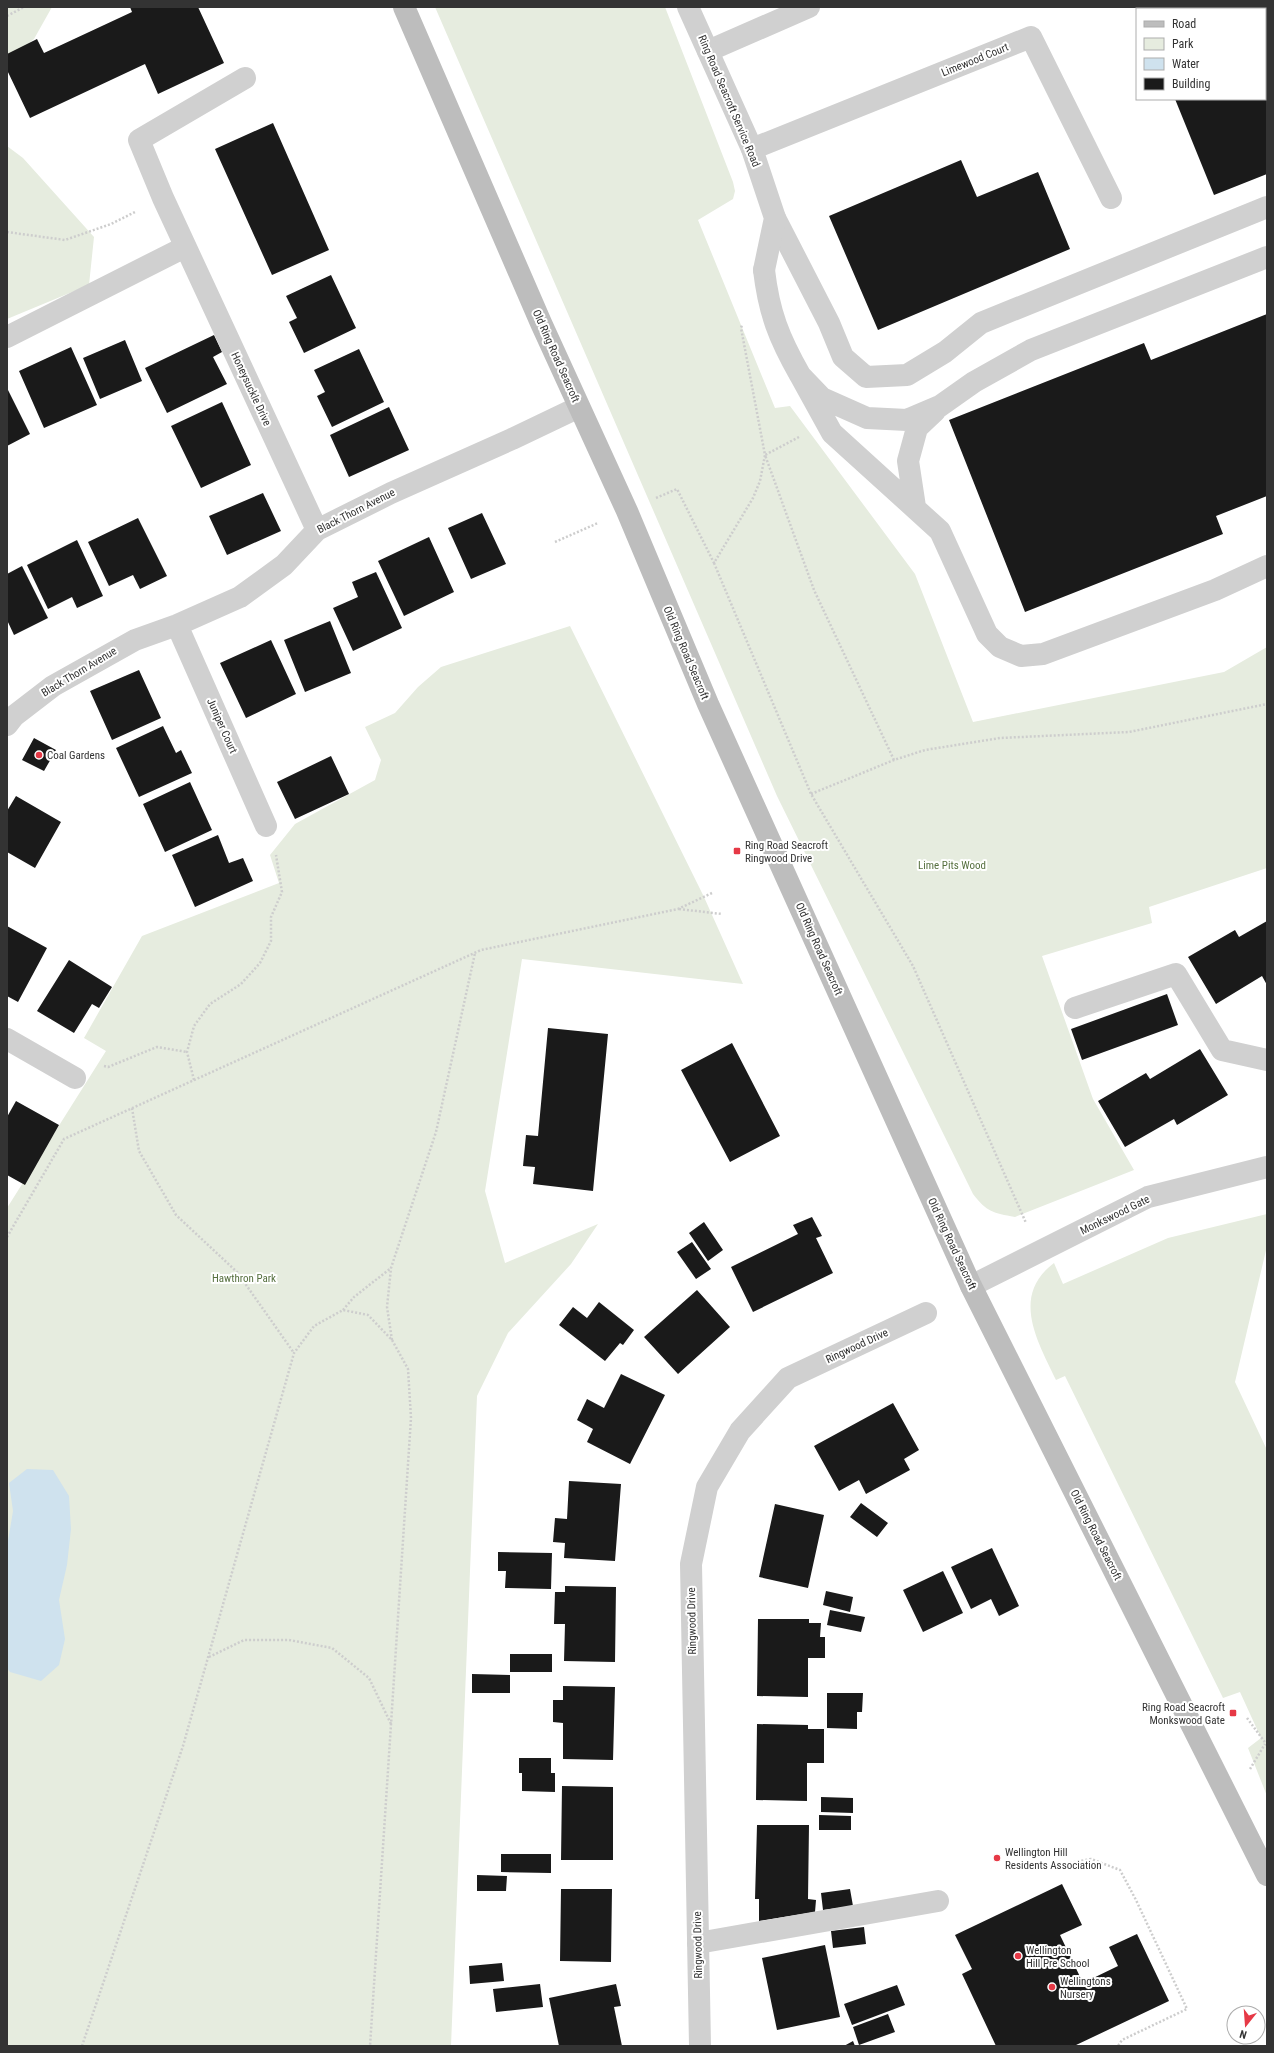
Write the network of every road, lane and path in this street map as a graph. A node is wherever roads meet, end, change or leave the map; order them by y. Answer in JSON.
{"nodes":[{"id":1,"x":24,"y":7,"type":"edge"},
{"id":2,"x":404,"y":7,"type":"edge"},
{"id":3,"x":688,"y":7,"type":"edge"},
{"id":4,"x":809,"y":7,"type":"edge"},
{"id":5,"x":7,"y":16,"type":"edge"},
{"id":6,"x":708,"y":51,"type":"junction"},
{"id":7,"x":245,"y":78,"type":"dead end"},
{"id":8,"x":752,"y":149,"type":"junction"},
{"id":9,"x":163,"y":198,"type":"junction"},
{"id":10,"x":1111,"y":198,"type":"dead end"},
{"id":11,"x":1267,"y":207,"type":"edge"},
{"id":12,"x":775,"y":218,"type":"junction"},
{"id":13,"x":7,"y":232,"type":"edge"},
{"id":14,"x":185,"y":247,"type":"junction"},
{"id":15,"x":1267,"y":257,"type":"edge"},
{"id":16,"x":744,"y":321,"type":"dead end"},
{"id":17,"x":7,"y":337,"type":"edge"},
{"id":18,"x":800,"y":375,"type":"junction"},
{"id":19,"x":940,"y":406,"type":"junction"},
{"id":20,"x":579,"y":407,"type":"junction"},
{"id":21,"x":765,"y":455,"type":"junction"},
{"id":22,"x":915,"y":506,"type":"junction"},
{"id":23,"x":627,"y":511,"type":"junction"},
{"id":24,"x":317,"y":530,"type":"junction"},
{"id":25,"x":555,"y":542,"type":"dead end"},
{"id":26,"x":714,"y":563,"type":"junction"},
{"id":27,"x":1267,"y":566,"type":"edge"},
{"id":28,"x":177,"y":625,"type":"junction"},
{"id":29,"x":1267,"y":704,"type":"edge"},
{"id":30,"x":7,"y":725,"type":"edge"},
{"id":31,"x":894,"y":760,"type":"junction"},
{"id":32,"x":811,"y":794,"type":"junction"},
{"id":33,"x":264,"y":831,"type":"joint"},
{"id":34,"x":712,"y":893,"type":"dead end"},
{"id":35,"x":678,"y":909,"type":"junction"},
{"id":36,"x":722,"y":914,"type":"dead end"},
{"id":37,"x":475,"y":952,"type":"junction"},
{"id":38,"x":1075,"y":1008,"type":"dead end"},
{"id":39,"x":7,"y":1039,"type":"edge"},
{"id":40,"x":188,"y":1052,"type":"junction"},
{"id":41,"x":1267,"y":1060,"type":"edge"},
{"id":42,"x":75,"y":1078,"type":"joint"},
{"id":43,"x":194,"y":1080,"type":"junction"},
{"id":44,"x":132,"y":1108,"type":"junction"},
{"id":45,"x":1267,"y":1167,"type":"edge"},
{"id":46,"x":7,"y":1237,"type":"edge"},
{"id":47,"x":1038,"y":1252,"type":"junction"},
{"id":48,"x":391,"y":1268,"type":"junction"},
{"id":49,"x":971,"y":1286,"type":"junction"},
{"id":50,"x":343,"y":1310,"type":"junction"},
{"id":51,"x":926,"y":1313,"type":"dead end"},
{"id":52,"x":392,"y":1340,"type":"junction"},
{"id":53,"x":294,"y":1353,"type":"junction"},
{"id":54,"x":209,"y":1657,"type":"junction"},
{"id":55,"x":1247,"y":1718,"type":"dead end"},
{"id":56,"x":391,"y":1724,"type":"junction"},
{"id":57,"x":1267,"y":1745,"type":"edge"},
{"id":58,"x":1042,"y":1868,"type":"dead end"},
{"id":59,"x":1267,"y":1875,"type":"edge"},
{"id":60,"x":938,"y":1901,"type":"dead end"},
{"id":61,"x":698,"y":1943,"type":"junction"},
{"id":62,"x":82,"y":2046,"type":"edge"},
{"id":63,"x":370,"y":2046,"type":"edge"},
{"id":64,"x":700,"y":2046,"type":"edge"},
{"id":65,"x":1118,"y":2046,"type":"edge"}],
"edges":[{"from":1,"to":5,"type":"path"},
{"from":2,"to":20,"type":"main road","name":"Old Ring Road Seacroft"},
{"from":3,"to":6,"type":"street","name":"Ring Road Seacroft Service Road"},
{"from":4,"to":6,"type":"street"},
{"from":6,"to":8,"type":"street","name":"Ring Road Seacroft Service Road"},
{"from":7,"to":9,"type":"street","name":"Honeysuckle Drive"},
{"from":8,"to":10,"type":"street","name":"Limewood Court"},
{"from":8,"to":12,"type":"street","name":"Ring Road Seacroft Service Road"},
{"from":9,"to":13,"type":"path"},
{"from":9,"to":14,"type":"street","name":"Honeysuckle Drive"},
{"from":11,"to":12,"type":"street","name":"Ring Road Seacroft Service Road"},
{"from":12,"to":18,"type":"street"},
{"from":14,"to":17,"type":"street"},
{"from":14,"to":24,"type":"street","name":"Honeysuckle Drive"},
{"from":15,"to":19,"type":"street"},
{"from":16,"to":21,"type":"path"},
{"from":18,"to":19,"type":"street"},
{"from":18,"to":22,"type":"street"},
{"from":19,"to":22,"type":"street"},
{"from":20,"to":23,"type":"main road","name":"Old Ring Road Seacroft"},
{"from":20,"to":24,"type":"street","name":"Black Thorn Avenue"},
{"from":21,"to":26,"type":"path"},
{"from":21,"to":31,"type":"path"},
{"from":22,"to":27,"type":"street"},
{"from":23,"to":25,"type":"path"},
{"from":23,"to":26,"type":"path"},
{"from":23,"to":49,"type":"main road","name":"Old Ring Road Seacroft"},
{"from":24,"to":28,"type":"street","name":"Black Thorn Avenue"},
{"from":26,"to":32,"type":"path"},
{"from":28,"to":30,"type":"street","name":"Black Thorn Avenue"},
{"from":28,"to":33,"type":"street","name":"Juniper Court"},
{"from":29,"to":31,"type":"path"},
{"from":31,"to":32,"type":"path"},
{"from":32,"to":47,"type":"path"},
{"from":33,"to":40,"type":"path"},
{"from":34,"to":35,"type":"path"},
{"from":35,"to":36,"type":"path"},
{"from":35,"to":37,"type":"path"},
{"from":37,"to":43,"type":"path"},
{"from":37,"to":48,"type":"path"},
{"from":38,"to":41,"type":"street"},
{"from":39,"to":42,"type":"street"},
{"from":40,"to":42,"type":"path"},
{"from":40,"to":43,"type":"path"},
{"from":43,"to":44,"type":"path"},
{"from":44,"to":46,"type":"path"},
{"from":44,"to":53,"type":"path"},
{"from":45,"to":47,"type":"street","name":"Monkswood Gate"},
{"from":47,"to":49,"type":"street","name":"Monkswood Gate"},
{"from":48,"to":50,"type":"path"},
{"from":48,"to":52,"type":"path"},
{"from":49,"to":59,"type":"main road","name":"Old Ring Road Seacroft"},
{"from":50,"to":52,"type":"path"},
{"from":50,"to":53,"type":"path"},
{"from":51,"to":61,"type":"street","name":"Ringwood Drive"},
{"from":52,"to":56,"type":"path"},
{"from":53,"to":54,"type":"path"},
{"from":54,"to":56,"type":"path"},
{"from":54,"to":62,"type":"path"},
{"from":55,"to":57,"type":"path"},
{"from":56,"to":63,"type":"path"},
{"from":58,"to":65,"type":"path"},
{"from":60,"to":61,"type":"street"},
{"from":61,"to":64,"type":"street","name":"Ringwood Drive"}]}
